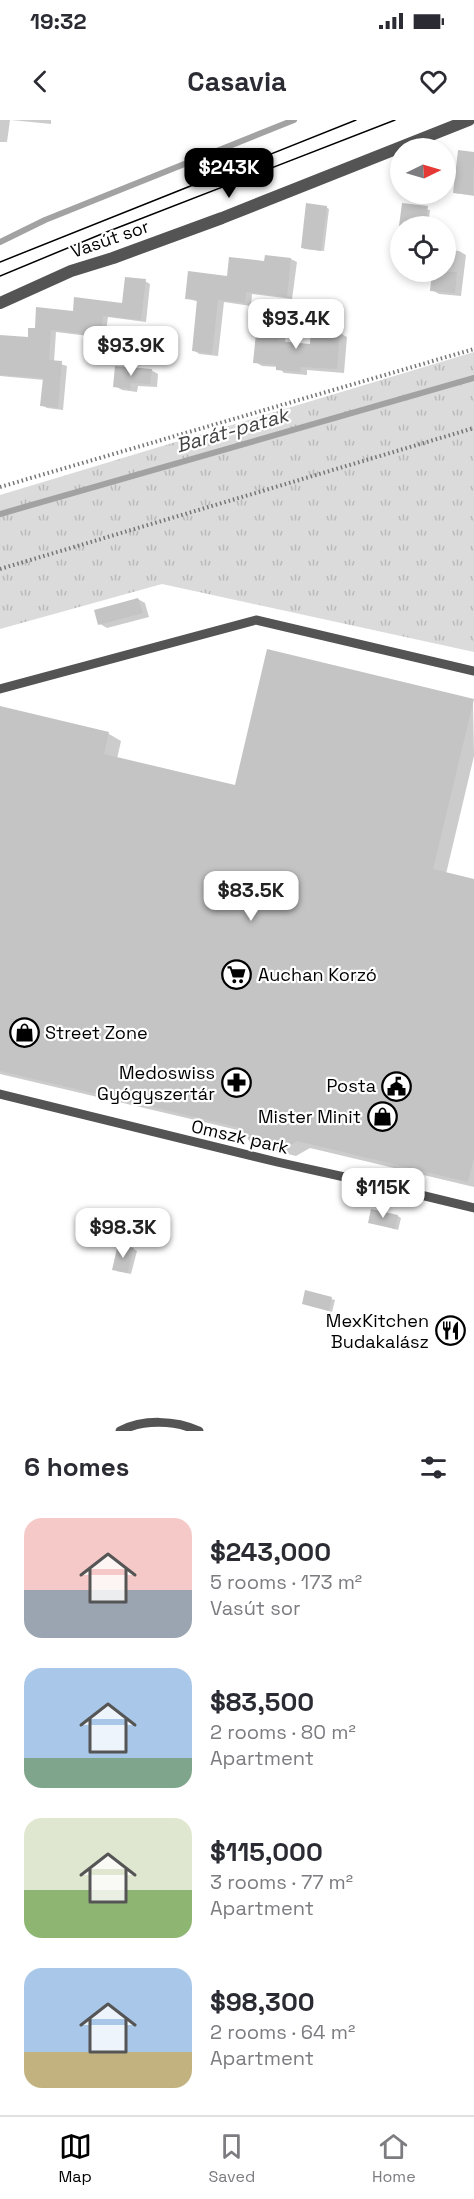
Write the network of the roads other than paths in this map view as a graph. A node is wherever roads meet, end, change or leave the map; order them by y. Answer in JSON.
{"nodes":[{"id":1,"x":469,"y":120,"type":"edge"},
{"id":2,"x":0,"y":303,"type":"edge"},
{"id":3,"x":474,"y":671,"type":"edge"},
{"id":4,"x":0,"y":689,"type":"edge"},
{"id":5,"x":0,"y":1094,"type":"edge"},
{"id":6,"x":474,"y":1208,"type":"edge"},
{"id":7,"x":120,"y":1431,"type":"edge"},
{"id":8,"x":199,"y":1431,"type":"edge"}],
"edges":[{"from":1,"to":2,"type":"street","name":"Vasút sor"},
{"from":3,"to":4,"type":"lane"},
{"from":5,"to":6,"type":"lane","name":"Omszk park"},
{"from":7,"to":8,"type":"lane"}]}
